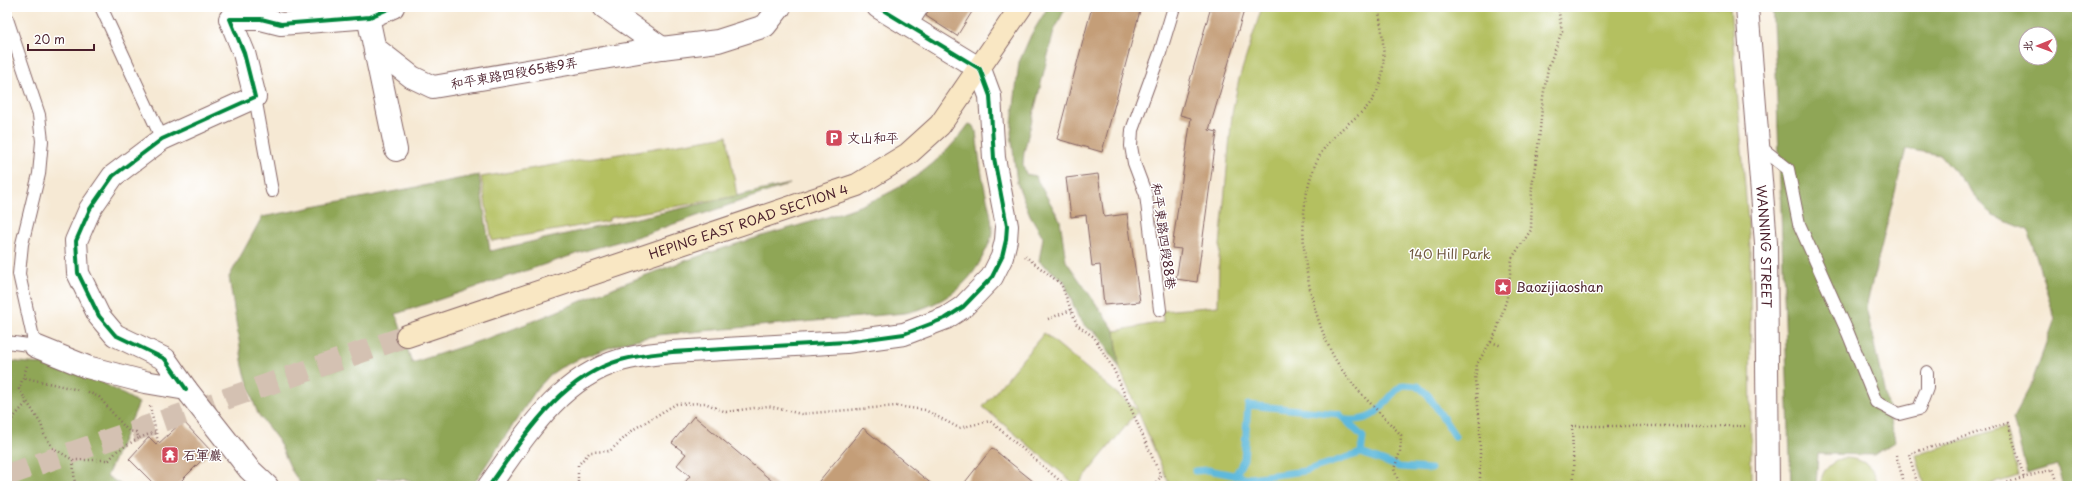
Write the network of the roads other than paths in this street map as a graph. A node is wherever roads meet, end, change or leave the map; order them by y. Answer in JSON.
{"nodes":[{"id":1,"x":101,"y":7,"type":"edge"},
{"id":2,"x":393,"y":7,"type":"edge"},
{"id":3,"x":604,"y":7,"type":"edge"},
{"id":4,"x":780,"y":7,"type":"edge"},
{"id":5,"x":878,"y":7,"type":"edge"},
{"id":6,"x":1021,"y":7,"type":"edge"},
{"id":7,"x":1174,"y":7,"type":"edge"},
{"id":8,"x":1747,"y":7,"type":"edge"},
{"id":9,"x":368,"y":12,"type":"edge"},
{"id":10,"x":227,"y":13,"type":"edge"},
{"id":11,"x":912,"y":16,"type":"edge"},
{"id":12,"x":7,"y":19,"type":"edge"},
{"id":13,"x":662,"y":48,"type":"junction"},
{"id":14,"x":376,"y":49,"type":"junction"},
{"id":15,"x":980,"y":69,"type":"junction"},
{"id":16,"x":255,"y":97,"type":"junction"},
{"id":17,"x":162,"y":139,"type":"junction"},
{"id":18,"x":1759,"y":146,"type":"junction"},
{"id":19,"x":396,"y":150,"type":"dead end"},
{"id":20,"x":272,"y":191,"type":"dead end"},
{"id":21,"x":1160,"y":310,"type":"dead end"},
{"id":22,"x":406,"y":336,"type":"tunnel mouth"},
{"id":23,"x":7,"y":342,"type":"edge"},
{"id":24,"x":35,"y":346,"type":"junction"},
{"id":25,"x":1927,"y":372,"type":"dead end"},
{"id":26,"x":186,"y":389,"type":"junction"},
{"id":27,"x":267,"y":486,"type":"edge"},
{"id":28,"x":489,"y":486,"type":"edge"},
{"id":29,"x":1768,"y":486,"type":"edge"}],
"edges":[{"from":1,"to":17,"type":"lane"},
{"from":2,"to":9,"type":"street"},
{"from":3,"to":13,"type":"street"},
{"from":4,"to":13,"type":"street","name":"和平東路四段65巷9弄"},
{"from":5,"to":11,"type":"street"},
{"from":6,"to":15,"type":"main road","name":"HEPING EAST ROAD SECTION 4"},
{"from":7,"to":21,"type":"lane","name":"和平東路四段88巷"},
{"from":8,"to":18,"type":"street","name":"WANNING STREET"},
{"from":9,"to":10,"type":"street"},
{"from":9,"to":14,"type":"street"},
{"from":10,"to":16,"type":"street"},
{"from":11,"to":15,"type":"street"},
{"from":12,"to":24,"type":"lane"},
{"from":13,"to":14,"type":"street","name":"和平東路四段65巷9弄"},
{"from":14,"to":19,"type":"street"},
{"from":15,"to":22,"type":"main road","name":"HEPING EAST ROAD SECTION 4"},
{"from":15,"to":28,"type":"street"},
{"from":16,"to":17,"type":"street"},
{"from":16,"to":20,"type":"lane"},
{"from":17,"to":26,"type":"street"},
{"from":18,"to":25,"type":"lane"},
{"from":18,"to":29,"type":"street","name":"WANNING STREET"},
{"from":23,"to":24,"type":"lane"},
{"from":24,"to":26,"type":"street"},
{"from":26,"to":27,"type":"street"}]}
